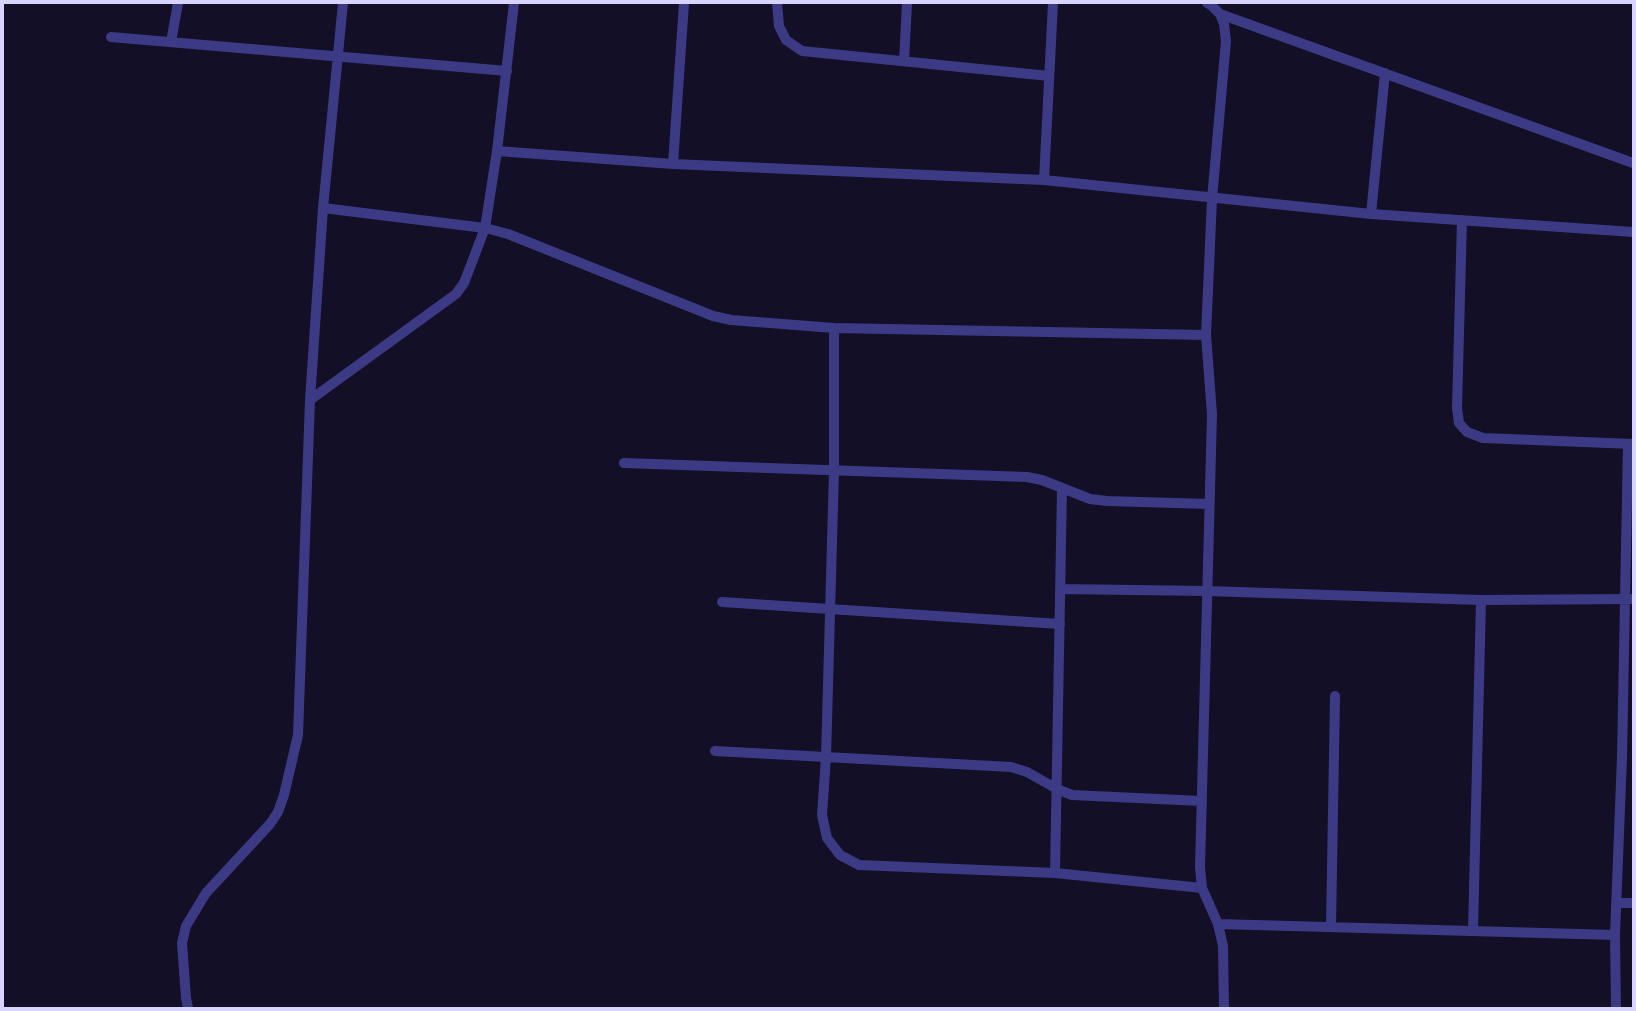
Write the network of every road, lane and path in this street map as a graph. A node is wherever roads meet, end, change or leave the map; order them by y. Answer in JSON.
{"nodes":[{"id":1,"x":178,"y":3,"type":"edge"},
{"id":2,"x":343,"y":3,"type":"edge"},
{"id":3,"x":514,"y":3,"type":"edge"},
{"id":4,"x":684,"y":3,"type":"edge"},
{"id":5,"x":777,"y":3,"type":"edge"},
{"id":6,"x":907,"y":3,"type":"edge"},
{"id":7,"x":1053,"y":3,"type":"edge"},
{"id":8,"x":1207,"y":3,"type":"edge"},
{"id":9,"x":1220,"y":14,"type":"junction"},
{"id":10,"x":111,"y":37,"type":"dead end"},
{"id":11,"x":172,"y":42,"type":"junction"},
{"id":12,"x":338,"y":56,"type":"junction"},
{"id":13,"x":904,"y":61,"type":"junction"},
{"id":14,"x":507,"y":71,"type":"junction"},
{"id":15,"x":1385,"y":74,"type":"junction"},
{"id":16,"x":1049,"y":76,"type":"junction"},
{"id":17,"x":497,"y":151,"type":"junction"},
{"id":18,"x":1633,"y":163,"type":"edge"},
{"id":19,"x":673,"y":164,"type":"junction"},
{"id":20,"x":1044,"y":180,"type":"junction"},
{"id":21,"x":1212,"y":199,"type":"junction"},
{"id":22,"x":323,"y":208,"type":"junction"},
{"id":23,"x":1371,"y":214,"type":"junction"},
{"id":24,"x":1462,"y":220,"type":"junction"},
{"id":25,"x":485,"y":228,"type":"junction"},
{"id":26,"x":1633,"y":232,"type":"edge"},
{"id":27,"x":834,"y":328,"type":"junction"},
{"id":28,"x":1206,"y":335,"type":"junction"},
{"id":29,"x":310,"y":400,"type":"junction"},
{"id":30,"x":1630,"y":444,"type":"edge"},
{"id":31,"x":624,"y":463,"type":"dead end"},
{"id":32,"x":834,"y":470,"type":"junction"},
{"id":33,"x":1062,"y":488,"type":"junction"},
{"id":34,"x":1209,"y":504,"type":"junction"},
{"id":35,"x":1061,"y":589,"type":"junction"},
{"id":36,"x":1207,"y":591,"type":"junction"},
{"id":37,"x":1629,"y":599,"type":"edge"},
{"id":38,"x":1481,"y":600,"type":"junction"},
{"id":39,"x":722,"y":602,"type":"dead end"},
{"id":40,"x":830,"y":610,"type":"junction"},
{"id":41,"x":1060,"y":624,"type":"junction"},
{"id":42,"x":1335,"y":696,"type":"dead end"},
{"id":43,"x":715,"y":751,"type":"dead end"},
{"id":44,"x":1633,"y":756,"type":"edge"},
{"id":45,"x":826,"y":757,"type":"junction"},
{"id":46,"x":1622,"y":757,"type":"junction"},
{"id":47,"x":1057,"y":789,"type":"junction"},
{"id":48,"x":1201,"y":801,"type":"junction"},
{"id":49,"x":1055,"y":873,"type":"junction"},
{"id":50,"x":1202,"y":888,"type":"junction"},
{"id":51,"x":1633,"y":902,"type":"edge"},
{"id":52,"x":1616,"y":903,"type":"junction"},
{"id":53,"x":1218,"y":924,"type":"junction"},
{"id":54,"x":1331,"y":927,"type":"junction"},
{"id":55,"x":1473,"y":931,"type":"junction"},
{"id":56,"x":1615,"y":934,"type":"junction"},
{"id":57,"x":188,"y":1008,"type":"edge"},
{"id":58,"x":1224,"y":1008,"type":"edge"},
{"id":59,"x":1616,"y":1008,"type":"edge"}],
"edges":[{"from":1,"to":11,"type":"street"},
{"from":2,"to":12,"type":"street"},
{"from":3,"to":14,"type":"street"},
{"from":4,"to":19,"type":"street"},
{"from":5,"to":13,"type":"street"},
{"from":6,"to":13,"type":"street"},
{"from":7,"to":16,"type":"street"},
{"from":8,"to":9,"type":"street"},
{"from":9,"to":15,"type":"street"},
{"from":9,"to":21,"type":"street"},
{"from":10,"to":11,"type":"street"},
{"from":11,"to":12,"type":"street"},
{"from":12,"to":14,"type":"street"},
{"from":12,"to":22,"type":"street"},
{"from":13,"to":16,"type":"street"},
{"from":14,"to":17,"type":"street"},
{"from":15,"to":18,"type":"street"},
{"from":15,"to":23,"type":"street"},
{"from":16,"to":20,"type":"street"},
{"from":17,"to":19,"type":"street"},
{"from":17,"to":25,"type":"street"},
{"from":19,"to":20,"type":"street"},
{"from":20,"to":21,"type":"street"},
{"from":21,"to":23,"type":"street"},
{"from":21,"to":28,"type":"street"},
{"from":22,"to":25,"type":"street"},
{"from":22,"to":29,"type":"street"},
{"from":23,"to":24,"type":"street"},
{"from":24,"to":26,"type":"street"},
{"from":24,"to":30,"type":"street"},
{"from":25,"to":27,"type":"street"},
{"from":25,"to":29,"type":"street"},
{"from":27,"to":28,"type":"street"},
{"from":27,"to":32,"type":"street"},
{"from":28,"to":34,"type":"street"},
{"from":29,"to":57,"type":"street"},
{"from":30,"to":37,"type":"street"},
{"from":31,"to":32,"type":"street"},
{"from":32,"to":33,"type":"street"},
{"from":32,"to":40,"type":"street"},
{"from":33,"to":34,"type":"street"},
{"from":33,"to":35,"type":"street"},
{"from":34,"to":36,"type":"street"},
{"from":35,"to":36,"type":"street"},
{"from":35,"to":41,"type":"street"},
{"from":36,"to":38,"type":"street"},
{"from":36,"to":48,"type":"street"},
{"from":37,"to":38,"type":"street"},
{"from":37,"to":46,"type":"street"},
{"from":38,"to":55,"type":"street"},
{"from":39,"to":40,"type":"street"},
{"from":40,"to":41,"type":"street"},
{"from":40,"to":45,"type":"street"},
{"from":41,"to":47,"type":"street"},
{"from":42,"to":54,"type":"street"},
{"from":43,"to":45,"type":"street"},
{"from":44,"to":46,"type":"street"},
{"from":45,"to":47,"type":"street"},
{"from":45,"to":49,"type":"street"},
{"from":46,"to":52,"type":"street"},
{"from":47,"to":48,"type":"street"},
{"from":47,"to":49,"type":"street"},
{"from":48,"to":50,"type":"street"},
{"from":49,"to":50,"type":"street"},
{"from":50,"to":53,"type":"street"},
{"from":51,"to":52,"type":"street"},
{"from":52,"to":56,"type":"street"},
{"from":53,"to":54,"type":"street"},
{"from":53,"to":58,"type":"street"},
{"from":54,"to":55,"type":"street"},
{"from":55,"to":56,"type":"street"},
{"from":56,"to":59,"type":"street"}]}
